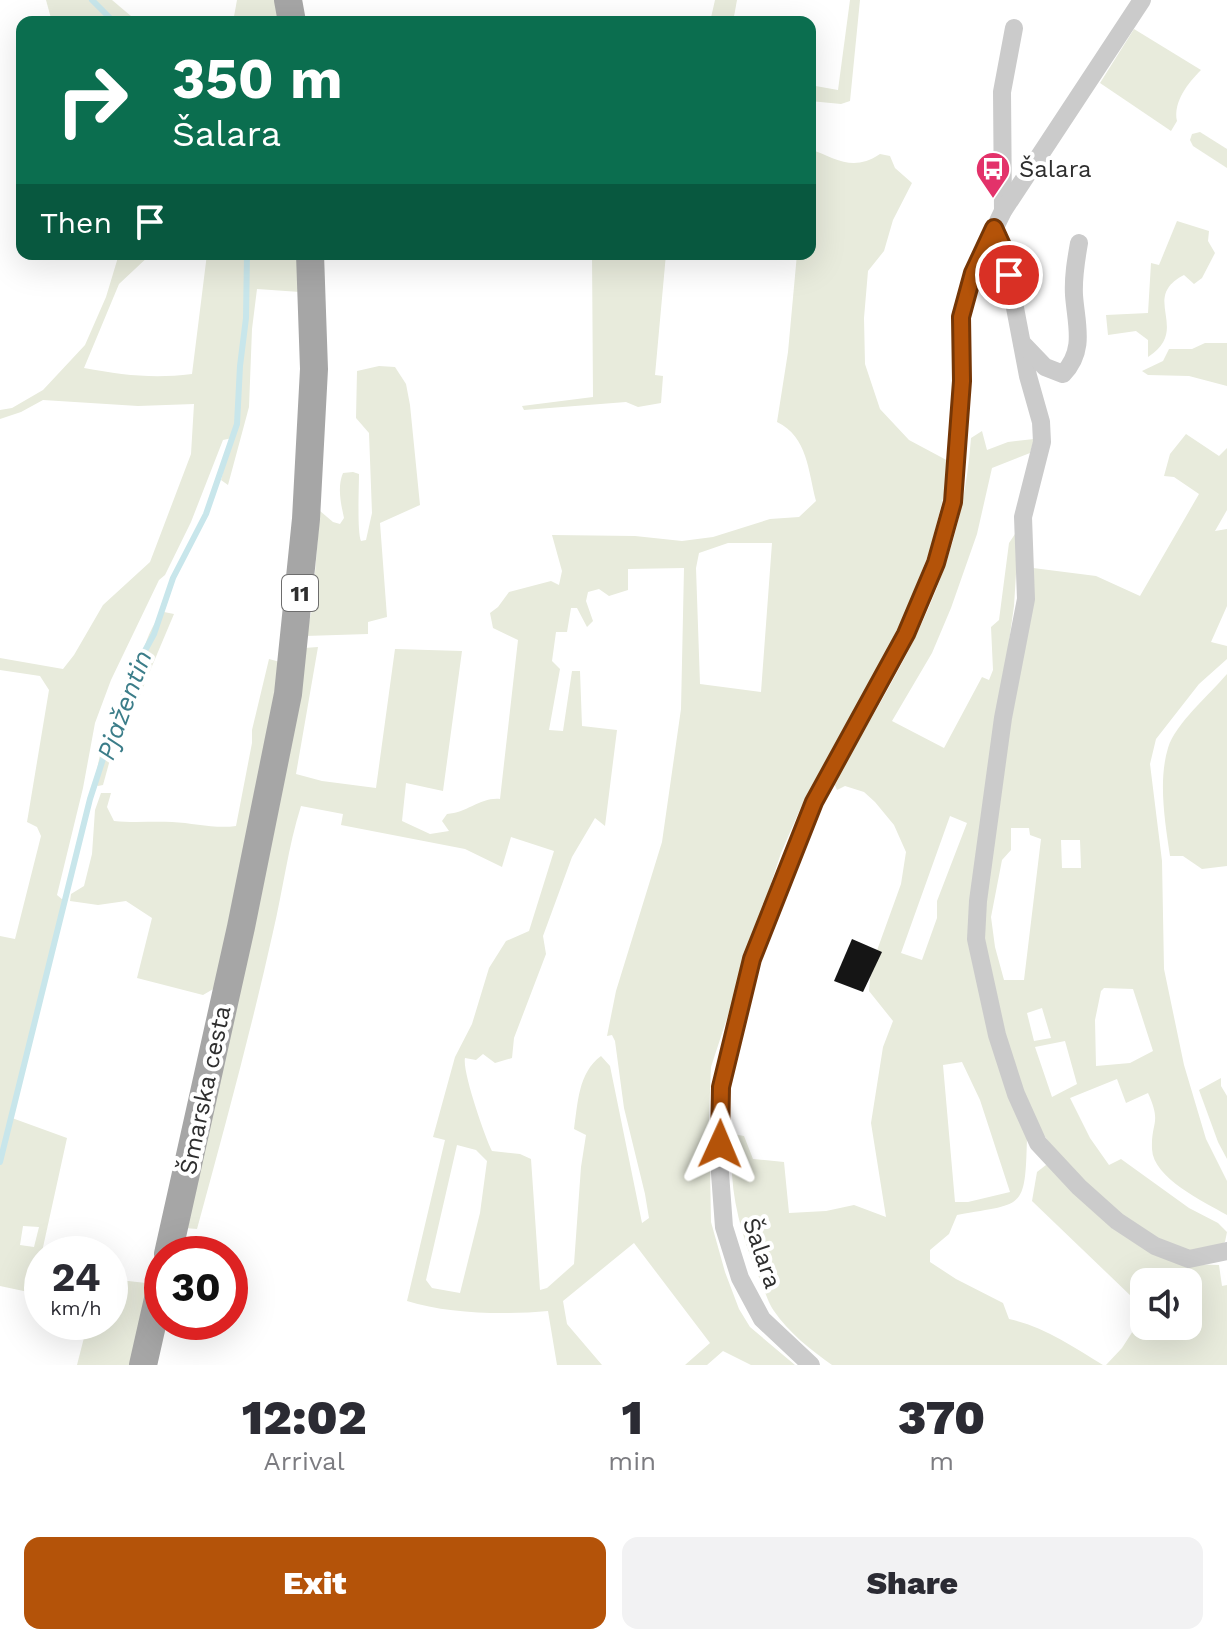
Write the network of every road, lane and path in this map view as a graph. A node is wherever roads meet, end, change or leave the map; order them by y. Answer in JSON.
{"nodes":[{"id":1,"x":1142,"y":0,"type":"edge"},
{"id":2,"x":1014,"y":28,"type":"dead end"},
{"id":3,"x":1003,"y":211,"type":"junction"},
{"id":4,"x":994,"y":228,"type":"junction"},
{"id":5,"x":1079,"y":243,"type":"dead end"},
{"id":6,"x":310,"y":260,"type":"edge"},
{"id":7,"x":1022,"y":343,"type":"junction"},
{"id":8,"x":172,"y":1236,"type":"edge"},
{"id":9,"x":1227,"y":1251,"type":"edge"},
{"id":10,"x":149,"y":1340,"type":"edge"},
{"id":11,"x":143,"y":1365,"type":"edge"},
{"id":12,"x":811,"y":1365,"type":"edge"}],
"edges":[{"from":1,"to":3,"type":"street","name":"Šalara"},
{"from":2,"to":3,"type":"street"},
{"from":3,"to":4,"type":"street","name":"Šalara"},
{"from":4,"to":7,"type":"street"},
{"from":4,"to":12,"type":"street","name":"Šalara"},
{"from":5,"to":7,"type":"street"},
{"from":6,"to":8,"type":"main road","name":"Šmarska cesta","number":"11"},
{"from":7,"to":9,"type":"street"},
{"from":10,"to":11,"type":"main road"}]}
